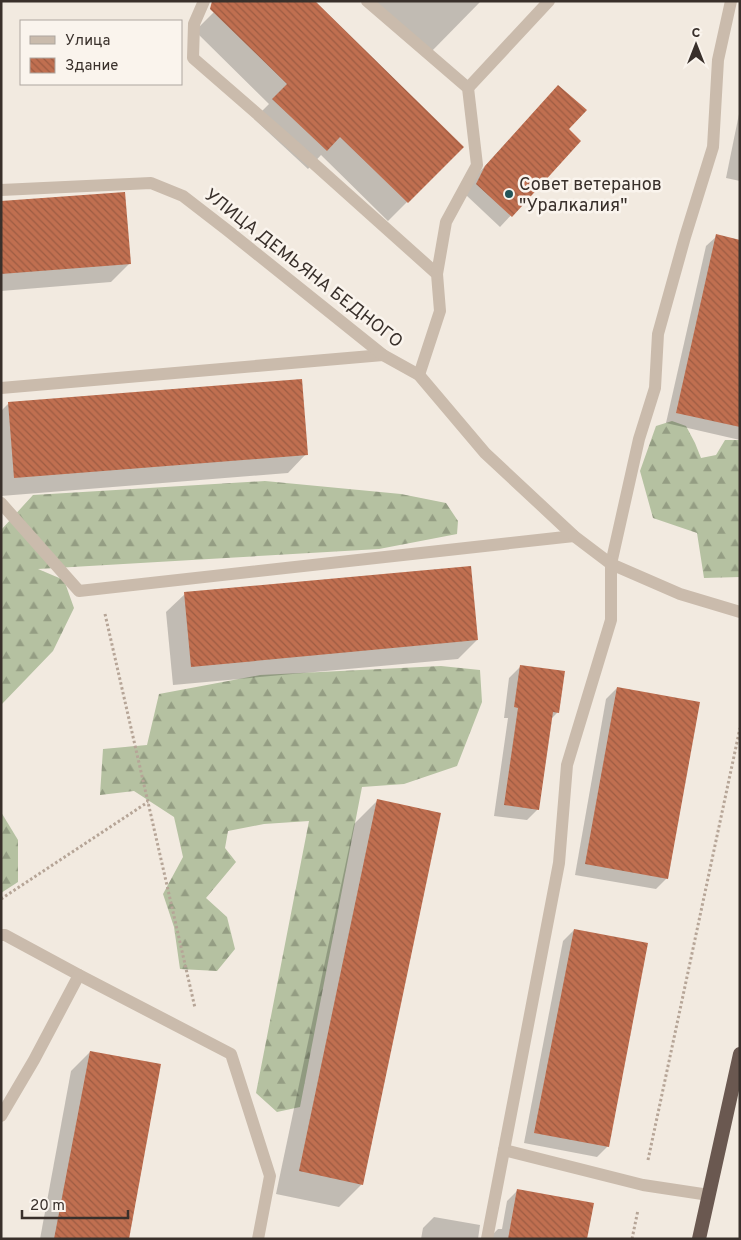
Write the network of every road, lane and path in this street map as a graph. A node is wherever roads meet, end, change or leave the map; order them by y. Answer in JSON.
{"nodes":[{"id":1,"x":204,"y":1,"type":"edge"},
{"id":2,"x":367,"y":1,"type":"edge"},
{"id":3,"x":549,"y":1,"type":"edge"},
{"id":4,"x":731,"y":1,"type":"edge"},
{"id":5,"x":468,"y":88,"type":"junction"},
{"id":6,"x":1,"y":190,"type":"edge"},
{"id":7,"x":437,"y":274,"type":"junction"},
{"id":8,"x":383,"y":355,"type":"junction"},
{"id":9,"x":419,"y":375,"type":"junction"},
{"id":10,"x":1,"y":388,"type":"edge"},
{"id":11,"x":1,"y":503,"type":"edge"},
{"id":12,"x":574,"y":536,"type":"junction"},
{"id":13,"x":611,"y":564,"type":"junction"},
{"id":14,"x":100,"y":589,"type":"junction"},
{"id":15,"x":740,"y":612,"type":"edge"},
{"id":16,"x":740,"y":728,"type":"edge"},
{"id":17,"x":148,"y":802,"type":"junction"},
{"id":18,"x":1,"y":899,"type":"edge"},
{"id":19,"x":1,"y":935,"type":"edge"},
{"id":20,"x":79,"y":976,"type":"junction"},
{"id":21,"x":202,"y":1040,"type":"junction"},
{"id":22,"x":740,"y":1054,"type":"edge"},
{"id":23,"x":1,"y":1116,"type":"edge"},
{"id":24,"x":504,"y":1150,"type":"junction"},
{"id":25,"x":643,"y":1185,"type":"junction"},
{"id":26,"x":709,"y":1196,"type":"junction"},
{"id":27,"x":258,"y":1239,"type":"edge"},
{"id":28,"x":487,"y":1239,"type":"edge"},
{"id":29,"x":632,"y":1239,"type":"edge"},
{"id":30,"x":699,"y":1239,"type":"edge"}],
"edges":[{"from":1,"to":7,"type":"street"},
{"from":2,"to":5,"type":"street"},
{"from":3,"to":5,"type":"street"},
{"from":4,"to":13,"type":"street"},
{"from":5,"to":7,"type":"street"},
{"from":6,"to":8,"type":"street","name":"УЛИЦА ДЕМЬЯНА БЕДНОГО"},
{"from":7,"to":9,"type":"street"},
{"from":8,"to":9,"type":"street","name":"УЛИЦА ДЕМЬЯНА БЕДНОГО"},
{"from":8,"to":10,"type":"street"},
{"from":9,"to":12,"type":"street","name":"УЛИЦА ДЕМЬЯНА БЕДНОГО"},
{"from":11,"to":14,"type":"street"},
{"from":12,"to":13,"type":"street","name":"УЛИЦА ДЕМЬЯНА БЕДНОГО"},
{"from":12,"to":14,"type":"street"},
{"from":13,"to":15,"type":"street","name":"УЛИЦА ДЕМЬЯНА БЕДНОГО"},
{"from":13,"to":24,"type":"street"},
{"from":14,"to":17,"type":"path"},
{"from":16,"to":25,"type":"path"},
{"from":17,"to":18,"type":"path"},
{"from":17,"to":21,"type":"path"},
{"from":19,"to":20,"type":"street"},
{"from":20,"to":21,"type":"street"},
{"from":20,"to":23,"type":"street"},
{"from":21,"to":27,"type":"street"},
{"from":22,"to":26,"type":"highway"},
{"from":24,"to":25,"type":"street"},
{"from":24,"to":28,"type":"street"},
{"from":25,"to":26,"type":"street"},
{"from":25,"to":29,"type":"path"},
{"from":26,"to":30,"type":"highway"}]}
